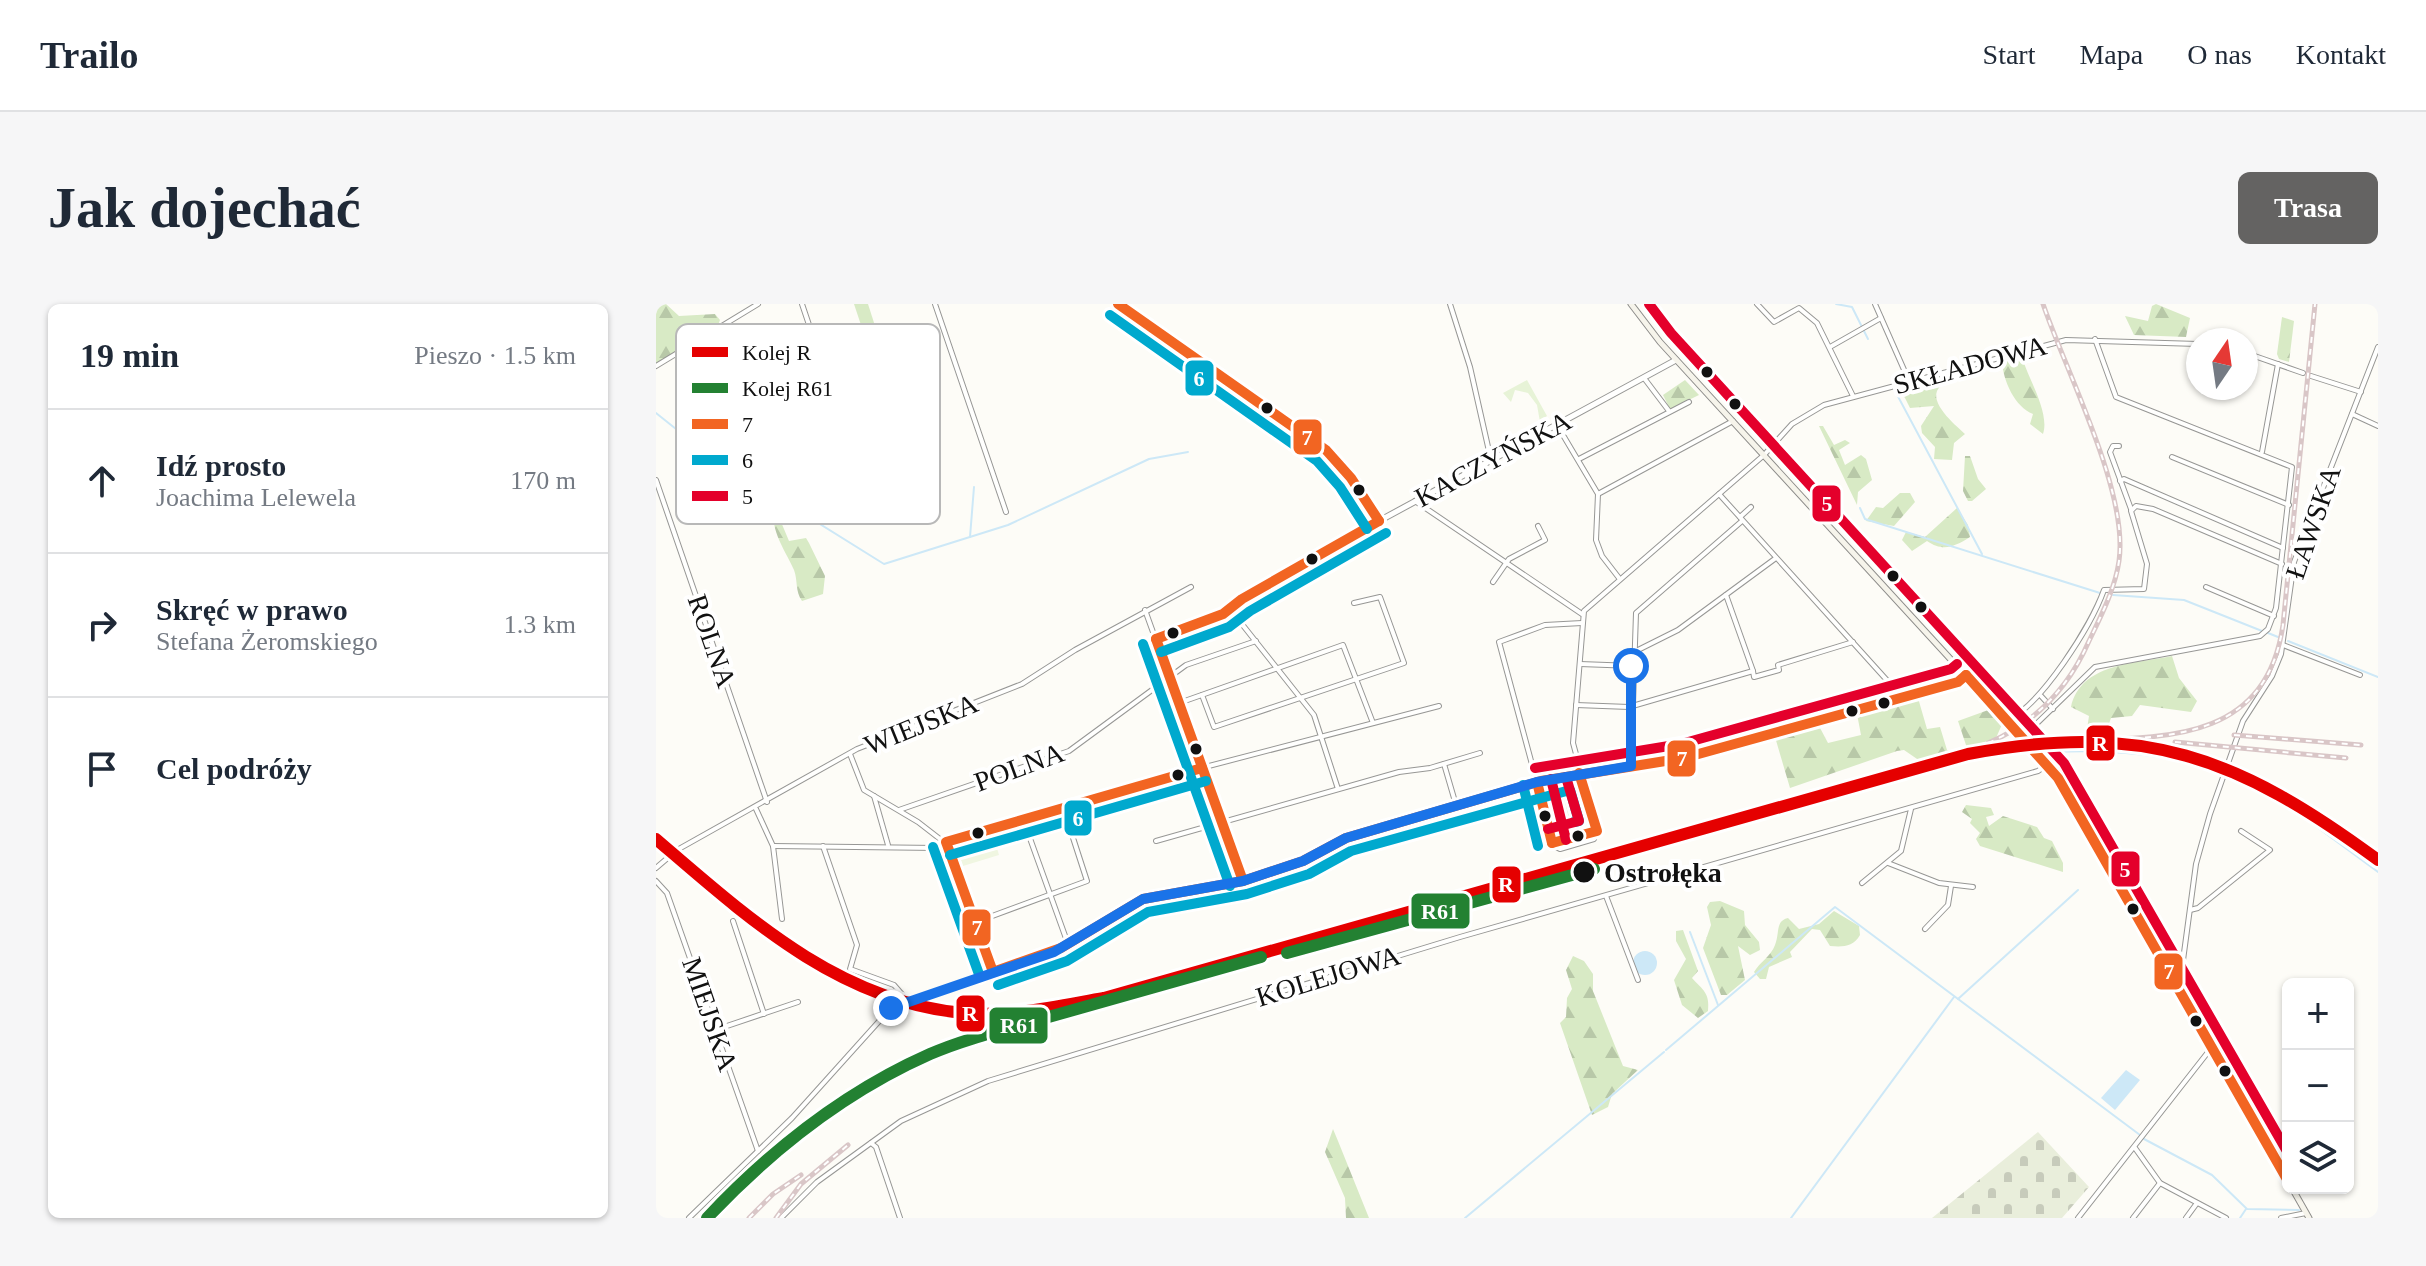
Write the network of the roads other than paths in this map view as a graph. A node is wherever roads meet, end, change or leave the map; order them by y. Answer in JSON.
{"nodes":[{"id":1,"x":758,"y":304,"type":"edge"},
{"id":2,"x":802,"y":304,"type":"edge"},
{"id":3,"x":935,"y":304,"type":"edge"},
{"id":4,"x":1118,"y":304,"type":"edge"},
{"id":5,"x":1450,"y":304,"type":"edge"},
{"id":6,"x":1631,"y":304,"type":"edge"},
{"id":7,"x":1757,"y":304,"type":"edge"},
{"id":8,"x":1875,"y":304,"type":"edge"},
{"id":9,"x":1799,"y":306,"type":"edge"},
{"id":10,"x":1881,"y":318,"type":"junction"},
{"id":11,"x":725,"y":324,"type":"edge"},
{"id":12,"x":809,"y":324,"type":"edge"},
{"id":13,"x":2095,"y":339,"type":"junction"},
{"id":14,"x":2186,"y":343,"type":"edge"},
{"id":15,"x":1830,"y":347,"type":"junction"},
{"id":16,"x":2378,"y":347,"type":"edge"},
{"id":17,"x":676,"y":354,"type":"edge"},
{"id":18,"x":2258,"y":357,"type":"edge"},
{"id":19,"x":1676,"y":360,"type":"junction"},
{"id":20,"x":2278,"y":364,"type":"junction"},
{"id":21,"x":656,"y":366,"type":"edge"},
{"id":22,"x":2303,"y":373,"type":"dead end"},
{"id":23,"x":2311,"y":376,"type":"dead end"},
{"id":24,"x":1644,"y":378,"type":"junction"},
{"id":25,"x":1909,"y":381,"type":"junction"},
{"id":26,"x":2361,"y":392,"type":"junction"},
{"id":27,"x":1853,"y":396,"type":"junction"},
{"id":28,"x":1689,"y":402,"type":"dead end"},
{"id":29,"x":1669,"y":412,"type":"junction"},
{"id":30,"x":2352,"y":414,"type":"junction"},
{"id":31,"x":1733,"y":421,"type":"junction"},
{"id":32,"x":1557,"y":425,"type":"junction"},
{"id":33,"x":2378,"y":426,"type":"edge"},
{"id":34,"x":2119,"y":446,"type":"dead end"},
{"id":35,"x":2262,"y":453,"type":"junction"},
{"id":36,"x":1764,"y":455,"type":"junction"},
{"id":37,"x":2172,"y":457,"type":"dead end"},
{"id":38,"x":1579,"y":459,"type":"junction"},
{"id":39,"x":1491,"y":460,"type":"junction"},
{"id":40,"x":656,"y":480,"type":"edge"},
{"id":41,"x":2120,"y":481,"type":"junction"},
{"id":42,"x":1598,"y":494,"type":"junction"},
{"id":43,"x":1719,"y":494,"type":"junction"},
{"id":44,"x":1415,"y":501,"type":"junction"},
{"id":45,"x":2289,"y":505,"type":"junction"},
{"id":46,"x":1751,"y":507,"type":"dead end"},
{"id":47,"x":2131,"y":511,"type":"junction"},
{"id":48,"x":1006,"y":512,"type":"dead end"},
{"id":49,"x":1741,"y":519,"type":"junction"},
{"id":50,"x":1379,"y":521,"type":"junction"},
{"id":51,"x":1538,"y":526,"type":"dead end"},
{"id":52,"x":2284,"y":548,"type":"junction"},
{"id":53,"x":1776,"y":558,"type":"junction"},
{"id":54,"x":1506,"y":563,"type":"junction"},
{"id":55,"x":2282,"y":564,"type":"junction"},
{"id":56,"x":1619,"y":578,"type":"junction"},
{"id":57,"x":1493,"y":582,"type":"dead end"},
{"id":58,"x":1191,"y":587,"type":"dead end"},
{"id":59,"x":2206,"y":587,"type":"dead end"},
{"id":60,"x":1726,"y":595,"type":"junction"},
{"id":61,"x":1354,"y":603,"type":"dead end"},
{"id":62,"x":1230,"y":609,"type":"junction"},
{"id":63,"x":1145,"y":610,"type":"junction"},
{"id":64,"x":1582,"y":614,"type":"junction"},
{"id":65,"x":2274,"y":616,"type":"junction"},
{"id":66,"x":1582,"y":623,"type":"junction"},
{"id":67,"x":1156,"y":639,"type":"junction"},
{"id":68,"x":1256,"y":641,"type":"junction"},
{"id":69,"x":1853,"y":642,"type":"junction"},
{"id":70,"x":2283,"y":645,"type":"junction"},
{"id":71,"x":1634,"y":652,"type":"junction"},
{"id":72,"x":1580,"y":664,"type":"junction"},
{"id":73,"x":1634,"y":666,"type":"junction"},
{"id":74,"x":1277,"y":668,"type":"junction"},
{"id":75,"x":1753,"y":671,"type":"junction"},
{"id":76,"x":1966,"y":675,"type":"junction"},
{"id":77,"x":2360,"y":675,"type":"dead end"},
{"id":78,"x":1170,"y":677,"type":"junction"},
{"id":79,"x":1355,"y":678,"type":"junction"},
{"id":80,"x":1202,"y":695,"type":"junction"},
{"id":81,"x":2040,"y":695,"type":"junction"},
{"id":82,"x":1300,"y":697,"type":"junction"},
{"id":83,"x":1903,"y":698,"type":"junction"},
{"id":84,"x":1179,"y":703,"type":"junction"},
{"id":85,"x":1576,"y":705,"type":"junction"},
{"id":86,"x":1439,"y":706,"type":"dead end"},
{"id":87,"x":1632,"y":706,"type":"junction"},
{"id":88,"x":2053,"y":709,"type":"junction"},
{"id":89,"x":2008,"y":720,"type":"junction"},
{"id":90,"x":1373,"y":723,"type":"junction"},
{"id":91,"x":2030,"y":730,"type":"dead end"},
{"id":92,"x":1321,"y":737,"type":"junction"},
{"id":93,"x":1480,"y":753,"type":"dead end"},
{"id":94,"x":850,"y":754,"type":"junction"},
{"id":95,"x":1444,"y":764,"type":"junction"},
{"id":96,"x":2048,"y":764,"type":"junction"},
{"id":97,"x":1631,"y":766,"type":"junction"},
{"id":98,"x":1202,"y":768,"type":"junction"},
{"id":99,"x":1579,"y":773,"type":"junction"},
{"id":100,"x":1537,"y":782,"type":"junction"},
{"id":101,"x":1338,"y":789,"type":"junction"},
{"id":102,"x":874,"y":796,"type":"junction"},
{"id":103,"x":767,"y":802,"type":"junction"},
{"id":104,"x":1456,"y":805,"type":"junction"},
{"id":105,"x":1063,"y":807,"type":"junction"},
{"id":106,"x":756,"y":809,"type":"junction"},
{"id":107,"x":1911,"y":809,"type":"junction"},
{"id":108,"x":899,"y":810,"type":"junction"},
{"id":109,"x":1023,"y":819,"type":"junction"},
{"id":110,"x":1222,"y":820,"type":"junction"},
{"id":111,"x":2241,"y":831,"type":"dead end"},
{"id":112,"x":1156,"y":841,"type":"dead end"},
{"id":113,"x":946,"y":842,"type":"junction"},
{"id":114,"x":888,"y":845,"type":"junction"},
{"id":115,"x":773,"y":846,"type":"junction"},
{"id":116,"x":823,"y":846,"type":"junction"},
{"id":117,"x":1887,"y":863,"type":"junction"},
{"id":118,"x":656,"y":868,"type":"edge"},
{"id":119,"x":656,"y":881,"type":"edge"},
{"id":120,"x":1243,"y":881,"type":"junction"},
{"id":121,"x":1862,"y":883,"type":"dead end"},
{"id":122,"x":1951,"y":886,"type":"junction"},
{"id":123,"x":1973,"y":887,"type":"dead end"},
{"id":124,"x":1050,"y":896,"type":"junction"},
{"id":125,"x":1606,"y":896,"type":"junction"},
{"id":126,"x":2189,"y":910,"type":"junction"},
{"id":127,"x":782,"y":919,"type":"dead end"},
{"id":128,"x":733,"y":921,"type":"dead end"},
{"id":129,"x":976,"y":922,"type":"junction"},
{"id":130,"x":1925,"y":929,"type":"dead end"},
{"id":131,"x":1068,"y":944,"type":"junction"},
{"id":132,"x":993,"y":972,"type":"junction"},
{"id":133,"x":1638,"y":980,"type":"dead end"},
{"id":134,"x":2174,"y":981,"type":"junction"},
{"id":135,"x":907,"y":1000,"type":"junction"},
{"id":136,"x":798,"y":1002,"type":"dead end"},
{"id":137,"x":764,"y":1014,"type":"junction"},
{"id":138,"x":715,"y":1030,"type":"junction"},
{"id":139,"x":2212,"y":1047,"type":"junction"},
{"id":140,"x":871,"y":1143,"type":"junction"},
{"id":141,"x":2134,"y":1147,"type":"junction"},
{"id":142,"x":758,"y":1151,"type":"junction"},
{"id":143,"x":2282,"y":1170,"type":"edge"},
{"id":144,"x":2160,"y":1183,"type":"junction"},
{"id":145,"x":2295,"y":1194,"type":"edge"},
{"id":146,"x":2197,"y":1203,"type":"junction"},
{"id":147,"x":2308,"y":1216,"type":"edge"},
{"id":148,"x":2222,"y":1217,"type":"edge"},
{"id":149,"x":689,"y":1218,"type":"edge"},
{"id":150,"x":781,"y":1218,"type":"edge"},
{"id":151,"x":900,"y":1218,"type":"edge"},
{"id":152,"x":2078,"y":1218,"type":"edge"},
{"id":153,"x":2133,"y":1218,"type":"edge"},
{"id":154,"x":2186,"y":1218,"type":"edge"},
{"id":155,"x":2281,"y":1218,"type":"edge"}],
"edges":[{"from":1,"to":11,"type":"street"},
{"from":2,"to":12,"type":"street"},
{"from":3,"to":48,"type":"street"},
{"from":4,"to":50,"type":"street"},
{"from":5,"to":39,"type":"street"},
{"from":6,"to":19,"type":"main road"},
{"from":7,"to":9,"type":"street"},
{"from":8,"to":10,"type":"street"},
{"from":9,"to":15,"type":"street"},
{"from":10,"to":15,"type":"street"},
{"from":10,"to":25,"type":"street"},
{"from":13,"to":14,"type":"street","name":"SKŁADOWA"},
{"from":13,"to":25,"type":"street","name":"SKŁADOWA"},
{"from":13,"to":35,"type":"street"},
{"from":15,"to":27,"type":"street"},
{"from":16,"to":26,"type":"street","name":"ŁAWSKA"},
{"from":17,"to":21,"type":"street"},
{"from":18,"to":20,"type":"street"},
{"from":19,"to":24,"type":"street","name":"KACZYŃSKA"},
{"from":19,"to":31,"type":"main road"},
{"from":20,"to":22,"type":"street"},
{"from":20,"to":35,"type":"street"},
{"from":23,"to":26,"type":"street"},
{"from":24,"to":29,"type":"street"},
{"from":24,"to":32,"type":"street","name":"KACZYŃSKA"},
{"from":25,"to":27,"type":"street","name":"SKŁADOWA"},
{"from":26,"to":30,"type":"street","name":"ŁAWSKA"},
{"from":27,"to":36,"type":"street","name":"SKŁADOWA"},
{"from":28,"to":29,"type":"street"},
{"from":29,"to":38,"type":"street"},
{"from":30,"to":33,"type":"street"},
{"from":30,"to":70,"type":"street","name":"ŁAWSKA"},
{"from":31,"to":36,"type":"main road"},
{"from":31,"to":42,"type":"street"},
{"from":32,"to":38,"type":"street"},
{"from":32,"to":39,"type":"street","name":"KACZYŃSKA"},
{"from":34,"to":41,"type":"street"},
{"from":35,"to":45,"type":"street"},
{"from":36,"to":43,"type":"street","name":"SKŁADOWA"},
{"from":36,"to":76,"type":"main road"},
{"from":37,"to":45,"type":"street"},
{"from":38,"to":42,"type":"street"},
{"from":39,"to":44,"type":"street","name":"KACZYŃSKA"},
{"from":40,"to":103,"type":"street","name":"ROLNA"},
{"from":41,"to":47,"type":"street"},
{"from":41,"to":52,"type":"street"},
{"from":42,"to":56,"type":"street"},
{"from":43,"to":49,"type":"street"},
{"from":43,"to":56,"type":"street","name":"SKŁADOWA"},
{"from":44,"to":50,"type":"street","name":"KACZYŃSKA"},
{"from":44,"to":54,"type":"street"},
{"from":45,"to":52,"type":"street"},
{"from":46,"to":49,"type":"street"},
{"from":47,"to":55,"type":"street"},
{"from":47,"to":81,"type":"street"},
{"from":49,"to":53,"type":"street"},
{"from":49,"to":71,"type":"street"},
{"from":50,"to":62,"type":"street","name":"KACZYŃSKA"},
{"from":51,"to":54,"type":"street"},
{"from":52,"to":55,"type":"street"},
{"from":53,"to":60,"type":"street"},
{"from":53,"to":69,"type":"street"},
{"from":54,"to":57,"type":"street"},
{"from":54,"to":64,"type":"street"},
{"from":55,"to":65,"type":"street"},
{"from":56,"to":64,"type":"street","name":"SKŁADOWA"},
{"from":58,"to":63,"type":"street","name":"WIEJSKA"},
{"from":59,"to":65,"type":"street"},
{"from":60,"to":71,"type":"street"},
{"from":60,"to":75,"type":"street"},
{"from":61,"to":79,"type":"street"},
{"from":62,"to":67,"type":"street","name":"KACZYŃSKA"},
{"from":62,"to":68,"type":"street"},
{"from":63,"to":67,"type":"street"},
{"from":63,"to":94,"type":"street","name":"WIEJSKA"},
{"from":64,"to":66,"type":"street"},
{"from":65,"to":88,"type":"street"},
{"from":66,"to":72,"type":"street"},
{"from":66,"to":100,"type":"street"},
{"from":67,"to":78,"type":"street"},
{"from":68,"to":74,"type":"street"},
{"from":68,"to":78,"type":"street","name":"POLNA"},
{"from":69,"to":75,"type":"street"},
{"from":69,"to":83,"type":"street"},
{"from":70,"to":77,"type":"street"},
{"from":70,"to":126,"type":"street","name":"ŁAWSKA"},
{"from":71,"to":73,"type":"street"},
{"from":72,"to":73,"type":"street"},
{"from":72,"to":85,"type":"street"},
{"from":73,"to":87,"type":"street"},
{"from":74,"to":79,"type":"street"},
{"from":74,"to":80,"type":"street"},
{"from":74,"to":82,"type":"street"},
{"from":75,"to":87,"type":"street"},
{"from":76,"to":83,"type":"street"},
{"from":76,"to":89,"type":"main road"},
{"from":78,"to":84,"type":"street"},
{"from":78,"to":108,"type":"street","name":"POLNA"},
{"from":79,"to":82,"type":"street"},
{"from":79,"to":90,"type":"street"},
{"from":80,"to":82,"type":"street"},
{"from":80,"to":84,"type":"street"},
{"from":81,"to":88,"type":"street"},
{"from":81,"to":89,"type":"street"},
{"from":82,"to":92,"type":"street"},
{"from":83,"to":97,"type":"street"},
{"from":84,"to":98,"type":"street"},
{"from":85,"to":87,"type":"street"},
{"from":85,"to":99,"type":"street"},
{"from":86,"to":90,"type":"street"},
{"from":87,"to":97,"type":"street"},
{"from":88,"to":91,"type":"street"},
{"from":89,"to":96,"type":"main road"},
{"from":90,"to":92,"type":"street"},
{"from":92,"to":98,"type":"street"},
{"from":92,"to":101,"type":"street"},
{"from":93,"to":95,"type":"street"},
{"from":94,"to":102,"type":"street"},
{"from":94,"to":103,"type":"street","name":"WIEJSKA"},
{"from":95,"to":101,"type":"street"},
{"from":95,"to":104,"type":"street"},
{"from":96,"to":107,"type":"street","name":"KOLEJOWA"},
{"from":96,"to":134,"type":"main road"},
{"from":97,"to":99,"type":"street"},
{"from":98,"to":105,"type":"street"},
{"from":98,"to":110,"type":"street"},
{"from":99,"to":100,"type":"street"},
{"from":99,"to":100,"type":"street"},
{"from":100,"to":104,"type":"street"},
{"from":101,"to":110,"type":"street"},
{"from":102,"to":108,"type":"street"},
{"from":102,"to":114,"type":"street"},
{"from":103,"to":106,"type":"street","name":"WIEJSKA"},
{"from":104,"to":120,"type":"street"},
{"from":105,"to":109,"type":"street"},
{"from":105,"to":124,"type":"street"},
{"from":106,"to":115,"type":"street"},
{"from":106,"to":118,"type":"street","name":"WIEJSKA"},
{"from":107,"to":117,"type":"street"},
{"from":107,"to":125,"type":"street","name":"KOLEJOWA"},
{"from":108,"to":113,"type":"street"},
{"from":109,"to":113,"type":"street"},
{"from":109,"to":124,"type":"street"},
{"from":110,"to":112,"type":"street"},
{"from":110,"to":120,"type":"street"},
{"from":111,"to":126,"type":"street"},
{"from":113,"to":114,"type":"street"},
{"from":113,"to":129,"type":"street"},
{"from":114,"to":116,"type":"street"},
{"from":115,"to":116,"type":"street"},
{"from":115,"to":127,"type":"street"},
{"from":116,"to":135,"type":"street"},
{"from":117,"to":121,"type":"street"},
{"from":117,"to":122,"type":"street"},
{"from":119,"to":138,"type":"street","name":"MIEJSKA"},
{"from":120,"to":131,"type":"street"},
{"from":122,"to":123,"type":"street"},
{"from":122,"to":130,"type":"street"},
{"from":124,"to":129,"type":"street"},
{"from":124,"to":131,"type":"street"},
{"from":125,"to":133,"type":"street"},
{"from":125,"to":140,"type":"street","name":"KOLEJOWA"},
{"from":126,"to":134,"type":"street","name":"ŁAWSKA"},
{"from":128,"to":137,"type":"street"},
{"from":129,"to":132,"type":"street"},
{"from":131,"to":132,"type":"street"},
{"from":132,"to":135,"type":"street"},
{"from":134,"to":139,"type":"main road"},
{"from":135,"to":142,"type":"street"},
{"from":136,"to":137,"type":"street"},
{"from":137,"to":138,"type":"street"},
{"from":138,"to":142,"type":"street","name":"MIEJSKA"},
{"from":139,"to":141,"type":"street"},
{"from":139,"to":143,"type":"main road"},
{"from":140,"to":150,"type":"street","name":"KOLEJOWA"},
{"from":140,"to":151,"type":"street"},
{"from":141,"to":144,"type":"street"},
{"from":141,"to":152,"type":"street"},
{"from":142,"to":149,"type":"street"},
{"from":144,"to":146,"type":"street"},
{"from":144,"to":153,"type":"street"},
{"from":145,"to":147,"type":"main road"},
{"from":146,"to":148,"type":"street"},
{"from":146,"to":154,"type":"street"},
{"from":147,"to":155,"type":"street"}]}
